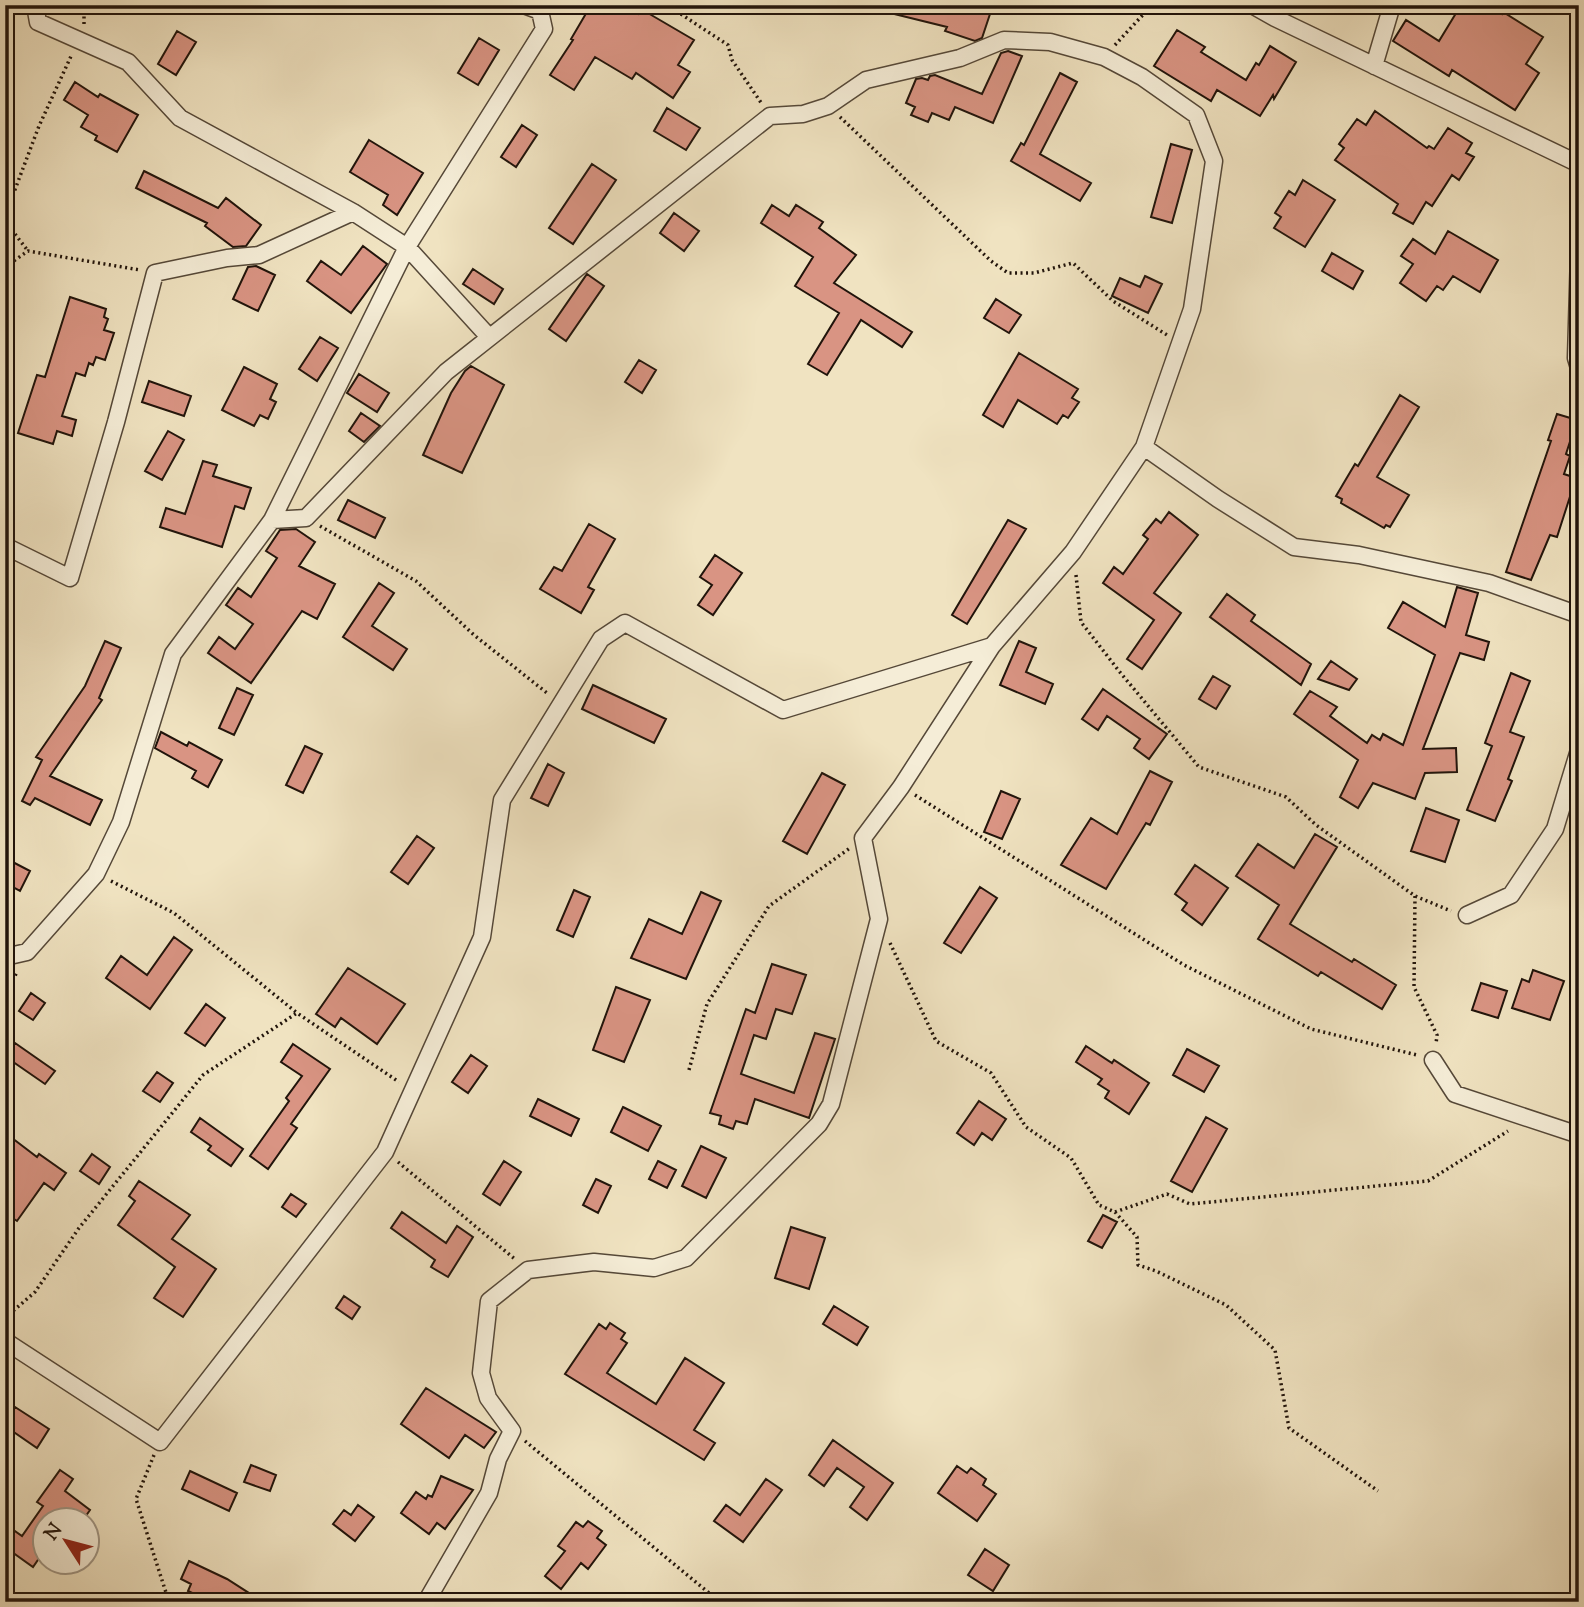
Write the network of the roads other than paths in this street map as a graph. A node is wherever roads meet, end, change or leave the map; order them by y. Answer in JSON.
{"nodes":[{"id":1,"x":35,"y":5,"type":"edge"},
{"id":2,"x":524,"y":5,"type":"edge"},
{"id":3,"x":1252,"y":5,"type":"edge"},
{"id":4,"x":1392,"y":5,"type":"edge"},
{"id":5,"x":1374,"y":66,"type":"junction"},
{"id":6,"x":1579,"y":163,"type":"edge"},
{"id":7,"x":352,"y":212,"type":"junction"},
{"id":8,"x":407,"y":247,"type":"junction"},
{"id":9,"x":1579,"y":254,"type":"edge"},
{"id":10,"x":489,"y":337,"type":"junction"},
{"id":11,"x":1579,"y":368,"type":"edge"},
{"id":12,"x":1144,"y":447,"type":"junction"},
{"id":13,"x":272,"y":520,"type":"junction"},
{"id":14,"x":5,"y":546,"type":"edge"},
{"id":15,"x":1579,"y":615,"type":"edge"},
{"id":16,"x":992,"y":646,"type":"junction"},
{"id":17,"x":1579,"y":750,"type":"edge"},
{"id":18,"x":1468,"y":915,"type":"road end"},
{"id":19,"x":5,"y":957,"type":"edge"},
{"id":20,"x":1433,"y":1060,"type":"road end"},
{"id":21,"x":1579,"y":1135,"type":"edge"},
{"id":22,"x":5,"y":1341,"type":"edge"},
{"id":23,"x":426,"y":1602,"type":"edge"}],
"edges":[{"from":1,"to":7,"type":"street"},
{"from":2,"to":8,"type":"street"},
{"from":3,"to":5,"type":"street"},
{"from":4,"to":5,"type":"street"},
{"from":5,"to":6,"type":"street"},
{"from":7,"to":8,"type":"street"},
{"from":7,"to":14,"type":"street"},
{"from":8,"to":10,"type":"street"},
{"from":8,"to":13,"type":"street"},
{"from":9,"to":11,"type":"street"},
{"from":10,"to":12,"type":"street"},
{"from":10,"to":13,"type":"street"},
{"from":12,"to":15,"type":"street"},
{"from":12,"to":16,"type":"street"},
{"from":13,"to":19,"type":"street"},
{"from":16,"to":22,"type":"street"},
{"from":16,"to":23,"type":"street"},
{"from":17,"to":18,"type":"street"},
{"from":20,"to":21,"type":"street"}]}
